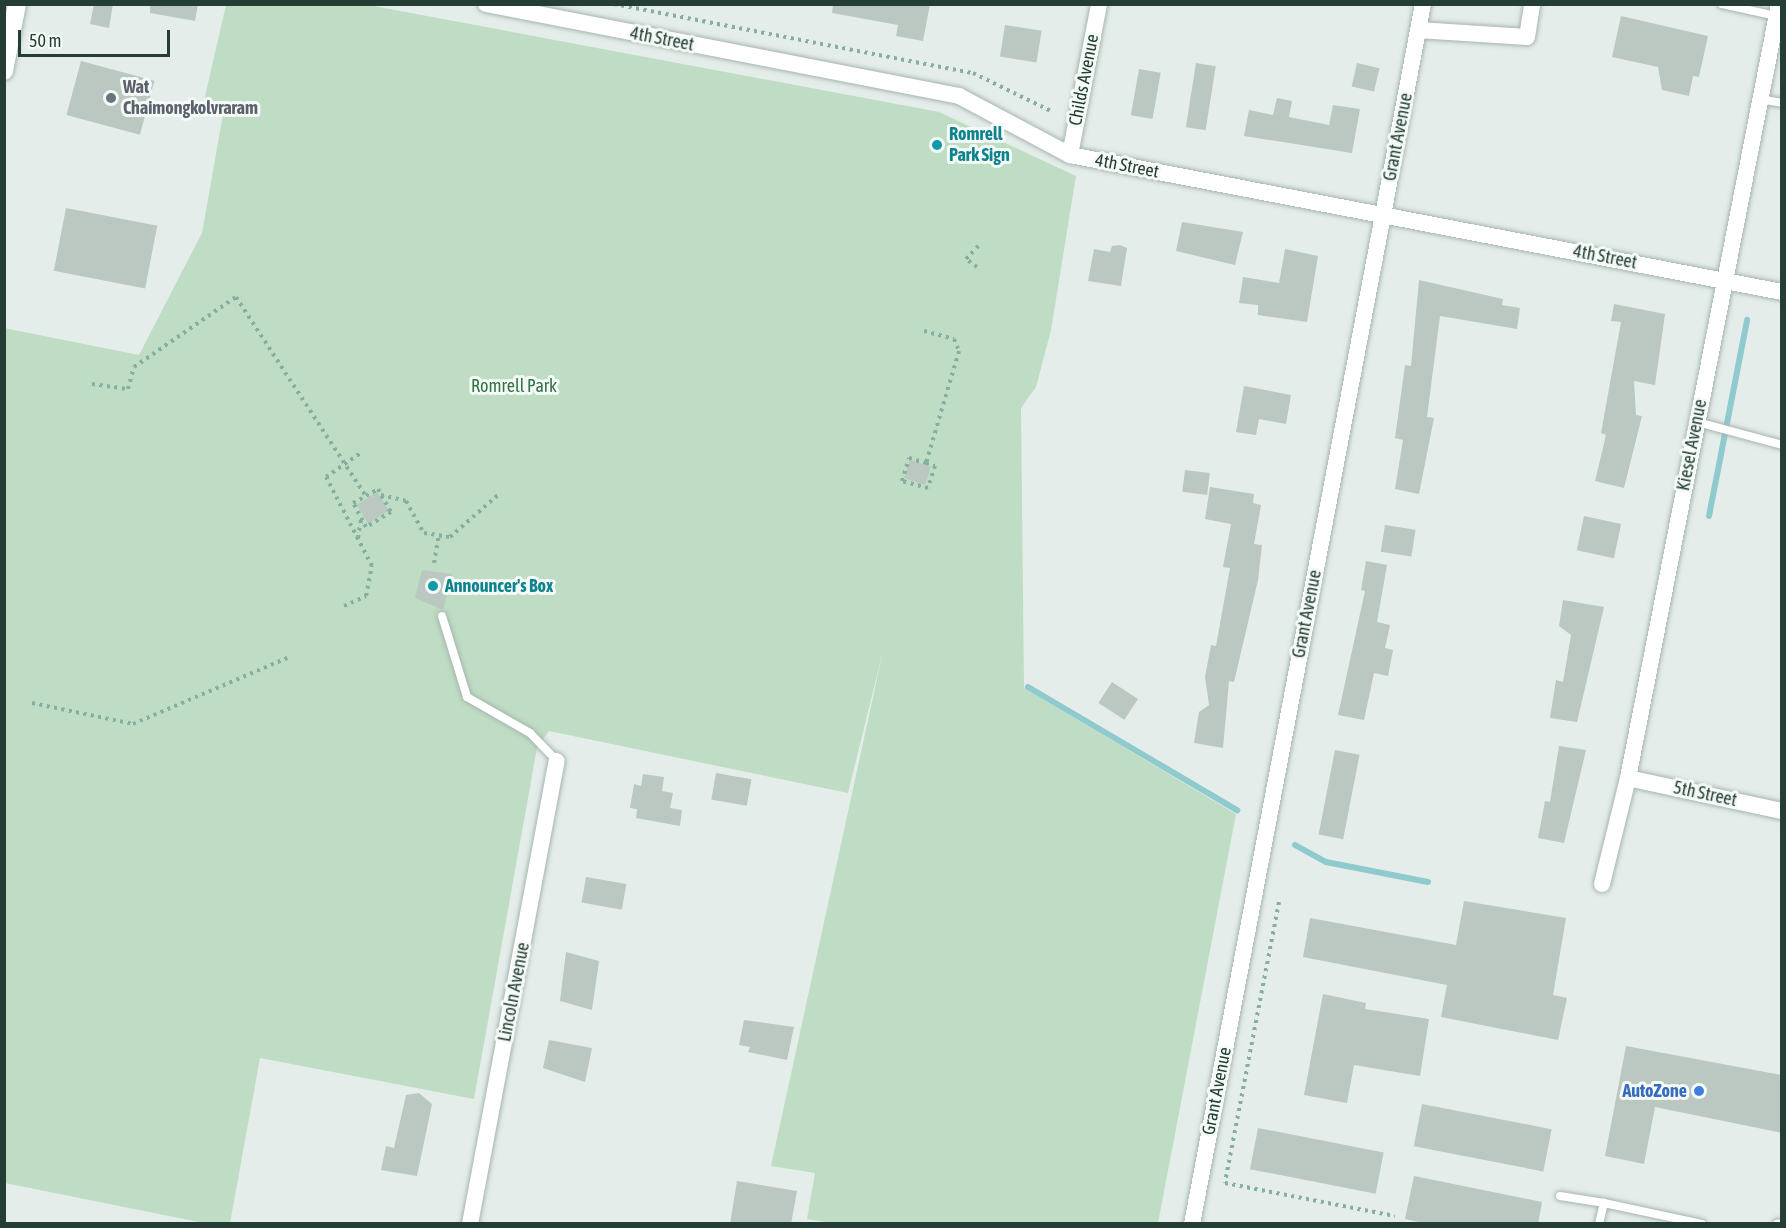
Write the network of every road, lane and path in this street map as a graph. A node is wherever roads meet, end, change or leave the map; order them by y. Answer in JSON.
{"nodes":[{"id":1,"x":17,"y":4,"type":"edge"},
{"id":2,"x":486,"y":4,"type":"edge"},
{"id":3,"x":614,"y":4,"type":"edge"},
{"id":4,"x":1099,"y":4,"type":"edge"},
{"id":5,"x":1423,"y":4,"type":"edge"},
{"id":6,"x":1532,"y":4,"type":"edge"},
{"id":7,"x":1722,"y":4,"type":"edge"},
{"id":8,"x":1778,"y":10,"type":"edge"},
{"id":9,"x":1418,"y":30,"type":"junction"},
{"id":10,"x":1776,"y":46,"type":"edge"},
{"id":11,"x":4,"y":71,"type":"edge"},
{"id":12,"x":1760,"y":99,"type":"junction"},
{"id":13,"x":1782,"y":103,"type":"edge"},
{"id":14,"x":1051,"y":111,"type":"dead end"},
{"id":15,"x":1070,"y":155,"type":"junction"},
{"id":16,"x":1384,"y":213,"type":"junction"},
{"id":17,"x":978,"y":246,"type":"dead end"},
{"id":18,"x":977,"y":267,"type":"dead end"},
{"id":19,"x":1724,"y":281,"type":"junction"},
{"id":20,"x":1782,"y":292,"type":"edge"},
{"id":21,"x":924,"y":331,"type":"dead end"},
{"id":22,"x":92,"y":384,"type":"dead end"},
{"id":23,"x":1696,"y":422,"type":"junction"},
{"id":24,"x":1782,"y":445,"type":"edge"},
{"id":25,"x":362,"y":452,"type":"dead end"},
{"id":26,"x":345,"y":463,"type":"junction"},
{"id":27,"x":926,"y":463,"type":"junction"},
{"id":28,"x":365,"y":495,"type":"junction"},
{"id":29,"x":381,"y":495,"type":"junction"},
{"id":30,"x":498,"y":495,"type":"dead end"},
{"id":31,"x":361,"y":518,"type":"junction"},
{"id":32,"x":439,"y":535,"type":"junction"},
{"id":33,"x":358,"y":541,"type":"junction"},
{"id":34,"x":434,"y":563,"type":"dead end"},
{"id":35,"x":344,"y":606,"type":"dead end"},
{"id":36,"x":442,"y":616,"type":"dead end"},
{"id":37,"x":287,"y":658,"type":"dead end"},
{"id":38,"x":32,"y":703,"type":"dead end"},
{"id":39,"x":557,"y":761,"type":"joint"},
{"id":40,"x":1628,"y":778,"type":"junction"},
{"id":41,"x":1782,"y":811,"type":"edge"},
{"id":42,"x":1602,"y":884,"type":"dead end"},
{"id":43,"x":1279,"y":902,"type":"dead end"},
{"id":44,"x":1560,"y":1196,"type":"dead end"},
{"id":45,"x":1604,"y":1203,"type":"junction"},
{"id":46,"x":1395,"y":1216,"type":"dead end"},
{"id":47,"x":1782,"y":1223,"type":"edge"},
{"id":48,"x":470,"y":1224,"type":"edge"},
{"id":49,"x":1192,"y":1224,"type":"edge"},
{"id":50,"x":1599,"y":1224,"type":"edge"},
{"id":51,"x":1702,"y":1224,"type":"edge"},
{"id":52,"x":1777,"y":1224,"type":"edge"}],
"edges":[{"from":1,"to":11,"type":"main road"},
{"from":2,"to":15,"type":"street","name":"4th Street"},
{"from":3,"to":14,"type":"path"},
{"from":4,"to":15,"type":"street","name":"Childs Avenue"},
{"from":5,"to":9,"type":"street","name":"Grant Avenue"},
{"from":6,"to":9,"type":"street"},
{"from":7,"to":8,"type":"lane"},
{"from":8,"to":10,"type":"street","name":"Kiesel Avenue"},
{"from":9,"to":16,"type":"street","name":"Grant Avenue"},
{"from":10,"to":12,"type":"street","name":"Kiesel Avenue"},
{"from":12,"to":13,"type":"lane"},
{"from":12,"to":19,"type":"street","name":"Kiesel Avenue"},
{"from":15,"to":16,"type":"street","name":"4th Street"},
{"from":16,"to":19,"type":"street","name":"4th Street"},
{"from":16,"to":49,"type":"street","name":"Grant Avenue"},
{"from":17,"to":18,"type":"path"},
{"from":19,"to":20,"type":"street","name":"4th Street"},
{"from":19,"to":23,"type":"street","name":"Kiesel Avenue"},
{"from":21,"to":27,"type":"path"},
{"from":22,"to":26,"type":"path"},
{"from":23,"to":24,"type":"lane"},
{"from":23,"to":40,"type":"street","name":"Kiesel Avenue"},
{"from":25,"to":26,"type":"path"},
{"from":26,"to":28,"type":"path"},
{"from":26,"to":33,"type":"path"},
{"from":27,"to":27,"type":"path"},
{"from":28,"to":29,"type":"path"},
{"from":28,"to":31,"type":"path"},
{"from":29,"to":31,"type":"path"},
{"from":29,"to":32,"type":"path"},
{"from":30,"to":32,"type":"path"},
{"from":31,"to":33,"type":"path"},
{"from":32,"to":34,"type":"path"},
{"from":33,"to":35,"type":"path"},
{"from":36,"to":39,"type":"lane"},
{"from":37,"to":38,"type":"path"},
{"from":39,"to":48,"type":"street","name":"Lincoln Avenue"},
{"from":40,"to":41,"type":"street","name":"5th Street"},
{"from":40,"to":42,"type":"street","name":"Kiesel Avenue"},
{"from":43,"to":46,"type":"path"},
{"from":44,"to":45,"type":"lane"},
{"from":45,"to":50,"type":"lane"},
{"from":45,"to":51,"type":"lane"},
{"from":47,"to":52,"type":"lane"}]}
